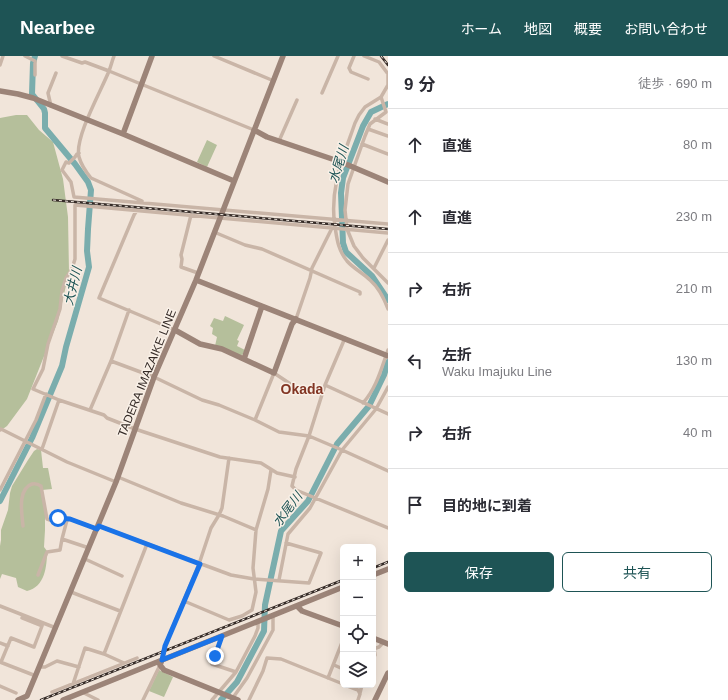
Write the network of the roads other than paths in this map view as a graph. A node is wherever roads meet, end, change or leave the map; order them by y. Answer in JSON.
{"nodes":[{"id":1,"x":3,"y":56,"type":"edge"},
{"id":2,"x":24,"y":56,"type":"edge"},
{"id":3,"x":62,"y":56,"type":"edge"},
{"id":4,"x":86,"y":56,"type":"edge"},
{"id":5,"x":108,"y":56,"type":"edge"},
{"id":6,"x":152,"y":56,"type":"edge"},
{"id":7,"x":214,"y":56,"type":"edge"},
{"id":8,"x":283,"y":56,"type":"edge"},
{"id":9,"x":338,"y":56,"type":"edge"},
{"id":10,"x":354,"y":56,"type":"edge"},
{"id":11,"x":364,"y":56,"type":"edge"},
{"id":12,"x":113,"y":57,"type":"edge"},
{"id":13,"x":34,"y":58,"type":"edge"},
{"id":14,"x":85,"y":62,"type":"junction"},
{"id":15,"x":0,"y":64,"type":"edge"},
{"id":16,"x":109,"y":71,"type":"junction"},
{"id":17,"x":56,"y":73,"type":"dead end"},
{"id":18,"x":35,"y":75,"type":"dead end"},
{"id":19,"x":368,"y":79,"type":"dead end"},
{"id":20,"x":274,"y":81,"type":"junction"},
{"id":21,"x":142,"y":84,"type":"junction"},
{"id":22,"x":0,"y":91,"type":"edge"},
{"id":23,"x":322,"y":93,"type":"dead end"},
{"id":24,"x":381,"y":97,"type":"junction"},
{"id":25,"x":297,"y":100,"type":"dead end"},
{"id":26,"x":51,"y":106,"type":"junction"},
{"id":27,"x":376,"y":119,"type":"junction"},
{"id":28,"x":87,"y":120,"type":"junction"},
{"id":29,"x":388,"y":124,"type":"edge"},
{"id":30,"x":368,"y":129,"type":"junction"},
{"id":31,"x":254,"y":130,"type":"junction"},
{"id":32,"x":123,"y":134,"type":"junction"},
{"id":33,"x":388,"y":136,"type":"edge"},
{"id":34,"x":279,"y":141,"type":"junction"},
{"id":35,"x":362,"y":144,"type":"junction"},
{"id":36,"x":79,"y":153,"type":"junction"},
{"id":37,"x":388,"y":154,"type":"edge"},
{"id":38,"x":341,"y":162,"type":"junction"},
{"id":39,"x":354,"y":168,"type":"junction"},
{"id":40,"x":234,"y":181,"type":"junction"},
{"id":41,"x":388,"y":182,"type":"edge"},
{"id":42,"x":78,"y":197,"type":"junction"},
{"id":43,"x":145,"y":202,"type":"junction"},
{"id":44,"x":78,"y":205,"type":"junction"},
{"id":45,"x":137,"y":210,"type":"junction"},
{"id":46,"x":223,"y":210,"type":"junction"},
{"id":47,"x":191,"y":215,"type":"junction"},
{"id":48,"x":219,"y":218,"type":"junction"},
{"id":49,"x":334,"y":219,"type":"junction"},
{"id":50,"x":347,"y":220,"type":"junction"},
{"id":51,"x":388,"y":224,"type":"edge"},
{"id":52,"x":333,"y":228,"type":"junction"},
{"id":53,"x":347,"y":229,"type":"junction"},
{"id":54,"x":214,"y":232,"type":"junction"},
{"id":55,"x":388,"y":233,"type":"edge"},
{"id":56,"x":388,"y":240,"type":"edge"},
{"id":57,"x":374,"y":268,"type":"junction"},
{"id":58,"x":312,"y":271,"type":"junction"},
{"id":59,"x":198,"y":273,"type":"junction"},
{"id":60,"x":196,"y":280,"type":"junction"},
{"id":61,"x":388,"y":283,"type":"edge"},
{"id":62,"x":360,"y":294,"type":"dead end"},
{"id":63,"x":262,"y":306,"type":"junction"},
{"id":64,"x":388,"y":309,"type":"edge"},
{"id":65,"x":129,"y":310,"type":"junction"},
{"id":66,"x":296,"y":319,"type":"junction"},
{"id":67,"x":175,"y":330,"type":"junction"},
{"id":68,"x":345,"y":338,"type":"junction"},
{"id":69,"x":387,"y":353,"type":"edge"},
{"id":70,"x":244,"y":359,"type":"junction"},
{"id":71,"x":111,"y":361,"type":"junction"},
{"id":72,"x":274,"y":373,"type":"junction"},
{"id":73,"x":154,"y":377,"type":"junction"},
{"id":74,"x":325,"y":385,"type":"junction"},
{"id":75,"x":295,"y":387,"type":"dead end"},
{"id":76,"x":388,"y":387,"type":"edge"},
{"id":77,"x":46,"y":394,"type":"junction"},
{"id":78,"x":59,"y":400,"type":"junction"},
{"id":79,"x":362,"y":403,"type":"junction"},
{"id":80,"x":376,"y":409,"type":"junction"},
{"id":81,"x":90,"y":410,"type":"junction"},
{"id":82,"x":388,"y":414,"type":"edge"},
{"id":83,"x":254,"y":420,"type":"junction"},
{"id":84,"x":0,"y":430,"type":"edge"},
{"id":85,"x":135,"y":430,"type":"junction"},
{"id":86,"x":309,"y":436,"type":"junction"},
{"id":87,"x":24,"y":442,"type":"junction"},
{"id":88,"x":42,"y":449,"type":"junction"},
{"id":89,"x":342,"y":450,"type":"junction"},
{"id":90,"x":229,"y":458,"type":"junction"},
{"id":91,"x":271,"y":470,"type":"junction"},
{"id":92,"x":388,"y":471,"type":"edge"},
{"id":93,"x":294,"y":477,"type":"junction"},
{"id":94,"x":117,"y":480,"type":"junction"},
{"id":95,"x":0,"y":490,"type":"edge"},
{"id":96,"x":316,"y":499,"type":"junction"},
{"id":97,"x":219,"y":515,"type":"junction"},
{"id":98,"x":67,"y":520,"type":"junction"},
{"id":99,"x":23,"y":526,"type":"dead end"},
{"id":100,"x":98,"y":527,"type":"junction"},
{"id":101,"x":386,"y":528,"type":"edge"},
{"id":102,"x":256,"y":530,"type":"junction"},
{"id":103,"x":62,"y":539,"type":"junction"},
{"id":104,"x":286,"y":543,"type":"junction"},
{"id":105,"x":147,"y":544,"type":"junction"},
{"id":106,"x":89,"y":548,"type":"junction"},
{"id":107,"x":85,"y":559,"type":"junction"},
{"id":108,"x":200,"y":564,"type":"junction"},
{"id":109,"x":388,"y":569,"type":"edge"},
{"id":110,"x":376,"y":574,"type":"edge"},
{"id":111,"x":38,"y":575,"type":"dead end"},
{"id":112,"x":122,"y":576,"type":"dead end"},
{"id":113,"x":254,"y":579,"type":"junction"},
{"id":114,"x":279,"y":580,"type":"junction"},
{"id":115,"x":340,"y":588,"type":"edge"},
{"id":116,"x":71,"y":592,"type":"junction"},
{"id":117,"x":184,"y":601,"type":"junction"},
{"id":118,"x":0,"y":606,"type":"edge"},
{"id":119,"x":297,"y":606,"type":"junction"},
{"id":120,"x":120,"y":611,"type":"junction"},
{"id":121,"x":23,"y":615,"type":"junction"},
{"id":122,"x":273,"y":616,"type":"junction"},
{"id":123,"x":258,"y":622,"type":"junction"},
{"id":124,"x":340,"y":625,"type":"edge"},
{"id":125,"x":56,"y":628,"type":"junction"},
{"id":126,"x":222,"y":636,"type":"junction"},
{"id":127,"x":376,"y":639,"type":"edge"},
{"id":128,"x":0,"y":643,"type":"edge"},
{"id":129,"x":386,"y":643,"type":"edge"},
{"id":130,"x":8,"y":646,"type":"junction"},
{"id":131,"x":340,"y":648,"type":"edge"},
{"id":132,"x":376,"y":648,"type":"edge"},
{"id":133,"x":104,"y":654,"type":"junction"},
{"id":134,"x":337,"y":656,"type":"joint"},
{"id":135,"x":137,"y":658,"type":"dead end"},
{"id":136,"x":0,"y":662,"type":"edge"},
{"id":137,"x":124,"y":663,"type":"junction"},
{"id":138,"x":161,"y":663,"type":"junction"},
{"id":139,"x":334,"y":665,"type":"junction"},
{"id":140,"x":40,"y":667,"type":"junction"},
{"id":141,"x":78,"y":667,"type":"junction"},
{"id":142,"x":340,"y":668,"type":"edge"},
{"id":143,"x":236,"y":672,"type":"junction"},
{"id":144,"x":388,"y":673,"type":"edge"},
{"id":145,"x":37,"y":676,"type":"junction"},
{"id":146,"x":328,"y":678,"type":"junction"},
{"id":147,"x":340,"y":683,"type":"edge"},
{"id":148,"x":73,"y":684,"type":"junction"},
{"id":149,"x":0,"y":686,"type":"edge"},
{"id":150,"x":352,"y":688,"type":"edge"},
{"id":151,"x":361,"y":688,"type":"edge"},
{"id":152,"x":52,"y":692,"type":"dead end"},
{"id":153,"x":82,"y":692,"type":"junction"},
{"id":154,"x":16,"y":693,"type":"dead end"},
{"id":155,"x":219,"y":693,"type":"junction"},
{"id":156,"x":360,"y":694,"type":"junction"},
{"id":157,"x":234,"y":699,"type":"edge"},
{"id":158,"x":18,"y":700,"type":"edge"},
{"id":159,"x":63,"y":700,"type":"edge"},
{"id":160,"x":98,"y":700,"type":"edge"},
{"id":161,"x":143,"y":700,"type":"edge"},
{"id":162,"x":212,"y":700,"type":"edge"},
{"id":163,"x":249,"y":700,"type":"edge"},
{"id":164,"x":358,"y":700,"type":"edge"},
{"id":165,"x":375,"y":700,"type":"edge"}],
"edges":[{"from":1,"to":15,"type":"street"},
{"from":2,"to":13,"type":"street"},
{"from":3,"to":14,"type":"street"},
{"from":4,"to":14,"type":"street"},
{"from":5,"to":12,"type":"street"},
{"from":6,"to":21,"type":"street"},
{"from":7,"to":20,"type":"street"},
{"from":8,"to":20,"type":"street","name":"TADERA IMAZAIKE LINE"},
{"from":9,"to":23,"type":"street"},
{"from":10,"to":19,"type":"street"},
{"from":11,"to":24,"type":"street"},
{"from":12,"to":16,"type":"street"},
{"from":13,"to":18,"type":"street"},
{"from":14,"to":16,"type":"street"},
{"from":16,"to":21,"type":"street"},
{"from":16,"to":28,"type":"street"},
{"from":17,"to":26,"type":"street"},
{"from":20,"to":31,"type":"street","name":"TADERA IMAZAIKE LINE"},
{"from":21,"to":31,"type":"street"},
{"from":21,"to":32,"type":"street"},
{"from":22,"to":26,"type":"street"},
{"from":24,"to":27,"type":"street"},
{"from":24,"to":38,"type":"street"},
{"from":25,"to":34,"type":"street"},
{"from":26,"to":28,"type":"street"},
{"from":27,"to":29,"type":"street"},
{"from":27,"to":30,"type":"street"},
{"from":28,"to":32,"type":"street"},
{"from":28,"to":36,"type":"street"},
{"from":30,"to":33,"type":"street"},
{"from":30,"to":35,"type":"street"},
{"from":31,"to":34,"type":"street"},
{"from":31,"to":40,"type":"street","name":"TADERA IMAZAIKE LINE"},
{"from":32,"to":40,"type":"street"},
{"from":34,"to":38,"type":"street"},
{"from":35,"to":37,"type":"street"},
{"from":35,"to":39,"type":"street"},
{"from":36,"to":42,"type":"street"},
{"from":36,"to":43,"type":"street"},
{"from":38,"to":39,"type":"street"},
{"from":38,"to":49,"type":"street"},
{"from":39,"to":41,"type":"street"},
{"from":39,"to":50,"type":"street"},
{"from":40,"to":46,"type":"street","name":"TADERA IMAZAIKE LINE"},
{"from":42,"to":43,"type":"street"},
{"from":42,"to":44,"type":"street"},
{"from":43,"to":46,"type":"street"},
{"from":44,"to":45,"type":"street"},
{"from":44,"to":77,"type":"street"},
{"from":45,"to":47,"type":"street"},
{"from":45,"to":65,"type":"street"},
{"from":46,"to":48,"type":"street","name":"TADERA IMAZAIKE LINE"},
{"from":46,"to":49,"type":"street"},
{"from":47,"to":48,"type":"street"},
{"from":47,"to":59,"type":"street"},
{"from":48,"to":52,"type":"street"},
{"from":48,"to":54,"type":"street","name":"TADERA IMAZAIKE LINE"},
{"from":49,"to":50,"type":"street"},
{"from":49,"to":52,"type":"street"},
{"from":50,"to":51,"type":"street"},
{"from":50,"to":53,"type":"street"},
{"from":52,"to":53,"type":"street"},
{"from":52,"to":58,"type":"street"},
{"from":52,"to":64,"type":"street"},
{"from":53,"to":55,"type":"street"},
{"from":53,"to":57,"type":"street"},
{"from":54,"to":58,"type":"street"},
{"from":54,"to":59,"type":"street","name":"TADERA IMAZAIKE LINE"},
{"from":56,"to":57,"type":"street"},
{"from":57,"to":61,"type":"street"},
{"from":58,"to":62,"type":"street"},
{"from":58,"to":66,"type":"street"},
{"from":59,"to":60,"type":"street","name":"TADERA IMAZAIKE LINE"},
{"from":60,"to":63,"type":"street"},
{"from":60,"to":67,"type":"street","name":"TADERA IMAZAIKE LINE"},
{"from":63,"to":66,"type":"street"},
{"from":63,"to":70,"type":"street"},
{"from":65,"to":67,"type":"street"},
{"from":65,"to":71,"type":"street"},
{"from":66,"to":68,"type":"street"},
{"from":66,"to":72,"type":"street"},
{"from":67,"to":70,"type":"street"},
{"from":67,"to":73,"type":"street","name":"TADERA IMAZAIKE LINE"},
{"from":68,"to":69,"type":"street"},
{"from":68,"to":74,"type":"street"},
{"from":69,"to":79,"type":"street"},
{"from":70,"to":72,"type":"street"},
{"from":71,"to":73,"type":"street"},
{"from":71,"to":81,"type":"street"},
{"from":72,"to":75,"type":"street"},
{"from":72,"to":83,"type":"street"},
{"from":73,"to":83,"type":"street"},
{"from":73,"to":85,"type":"street","name":"TADERA IMAZAIKE LINE"},
{"from":74,"to":79,"type":"street"},
{"from":74,"to":86,"type":"street"},
{"from":76,"to":80,"type":"street"},
{"from":77,"to":78,"type":"street"},
{"from":77,"to":87,"type":"street"},
{"from":78,"to":81,"type":"street"},
{"from":78,"to":88,"type":"street"},
{"from":79,"to":80,"type":"street"},
{"from":80,"to":82,"type":"street"},
{"from":80,"to":89,"type":"street"},
{"from":81,"to":85,"type":"street"},
{"from":83,"to":86,"type":"street"},
{"from":84,"to":87,"type":"street"},
{"from":85,"to":90,"type":"street"},
{"from":85,"to":94,"type":"street","name":"TADERA IMAZAIKE LINE"},
{"from":86,"to":89,"type":"street"},
{"from":86,"to":93,"type":"street"},
{"from":87,"to":88,"type":"street"},
{"from":87,"to":95,"type":"street"},
{"from":88,"to":94,"type":"street"},
{"from":89,"to":92,"type":"street"},
{"from":89,"to":96,"type":"street"},
{"from":90,"to":91,"type":"street"},
{"from":90,"to":97,"type":"street"},
{"from":91,"to":93,"type":"street"},
{"from":91,"to":102,"type":"street"},
{"from":93,"to":96,"type":"street"},
{"from":94,"to":97,"type":"street"},
{"from":94,"to":100,"type":"street","name":"TADERA IMAZAIKE LINE"},
{"from":96,"to":101,"type":"street"},
{"from":96,"to":104,"type":"street"},
{"from":97,"to":102,"type":"street"},
{"from":97,"to":108,"type":"street"},
{"from":98,"to":99,"type":"street"},
{"from":98,"to":100,"type":"street"},
{"from":98,"to":103,"type":"street"},
{"from":100,"to":105,"type":"street"},
{"from":100,"to":106,"type":"street","name":"TADERA IMAZAIKE LINE"},
{"from":102,"to":113,"type":"street"},
{"from":103,"to":106,"type":"street"},
{"from":103,"to":111,"type":"street"},
{"from":104,"to":114,"type":"street"},
{"from":104,"to":114,"type":"street"},
{"from":105,"to":108,"type":"street"},
{"from":105,"to":120,"type":"street"},
{"from":106,"to":107,"type":"street","name":"TADERA IMAZAIKE LINE"},
{"from":107,"to":112,"type":"street"},
{"from":107,"to":116,"type":"street","name":"TADERA IMAZAIKE LINE"},
{"from":108,"to":113,"type":"street"},
{"from":108,"to":117,"type":"street"},
{"from":109,"to":110,"type":"street"},
{"from":113,"to":114,"type":"street"},
{"from":113,"to":117,"type":"street"},
{"from":115,"to":119,"type":"street"},
{"from":116,"to":120,"type":"street"},
{"from":116,"to":125,"type":"street","name":"TADERA IMAZAIKE LINE"},
{"from":117,"to":138,"type":"street"},
{"from":118,"to":121,"type":"street"},
{"from":119,"to":122,"type":"street"},
{"from":119,"to":124,"type":"street"},
{"from":120,"to":133,"type":"street"},
{"from":121,"to":125,"type":"street"},
{"from":121,"to":130,"type":"street"},
{"from":122,"to":123,"type":"street"},
{"from":122,"to":157,"type":"street"},
{"from":123,"to":126,"type":"street"},
{"from":123,"to":143,"type":"street"},
{"from":125,"to":140,"type":"street","name":"TADERA IMAZAIKE LINE"},
{"from":126,"to":138,"type":"street"},
{"from":126,"to":143,"type":"street"},
{"from":127,"to":129,"type":"street"},
{"from":128,"to":130,"type":"street"},
{"from":129,"to":132,"type":"street"},
{"from":130,"to":136,"type":"street"},
{"from":131,"to":134,"type":"street"},
{"from":133,"to":137,"type":"street"},
{"from":133,"to":141,"type":"street"},
{"from":134,"to":139,"type":"street"},
{"from":135,"to":137,"type":"street"},
{"from":136,"to":145,"type":"street"},
{"from":137,"to":148,"type":"street"},
{"from":138,"to":153,"type":"street"},
{"from":138,"to":155,"type":"street"},
{"from":138,"to":161,"type":"street"},
{"from":139,"to":142,"type":"street"},
{"from":139,"to":146,"type":"street"},
{"from":140,"to":141,"type":"street"},
{"from":140,"to":145,"type":"street","name":"TADERA IMAZAIKE LINE"},
{"from":141,"to":148,"type":"street"},
{"from":143,"to":155,"type":"street"},
{"from":144,"to":165,"type":"street"},
{"from":145,"to":158,"type":"street","name":"TADERA IMAZAIKE LINE"},
{"from":146,"to":147,"type":"street"},
{"from":146,"to":163,"type":"street"},
{"from":148,"to":152,"type":"street"},
{"from":149,"to":154,"type":"street"},
{"from":150,"to":156,"type":"street"},
{"from":151,"to":156,"type":"street"},
{"from":153,"to":159,"type":"street"},
{"from":153,"to":160,"type":"street"},
{"from":155,"to":157,"type":"street"},
{"from":155,"to":162,"type":"street"},
{"from":156,"to":164,"type":"street"}]}
